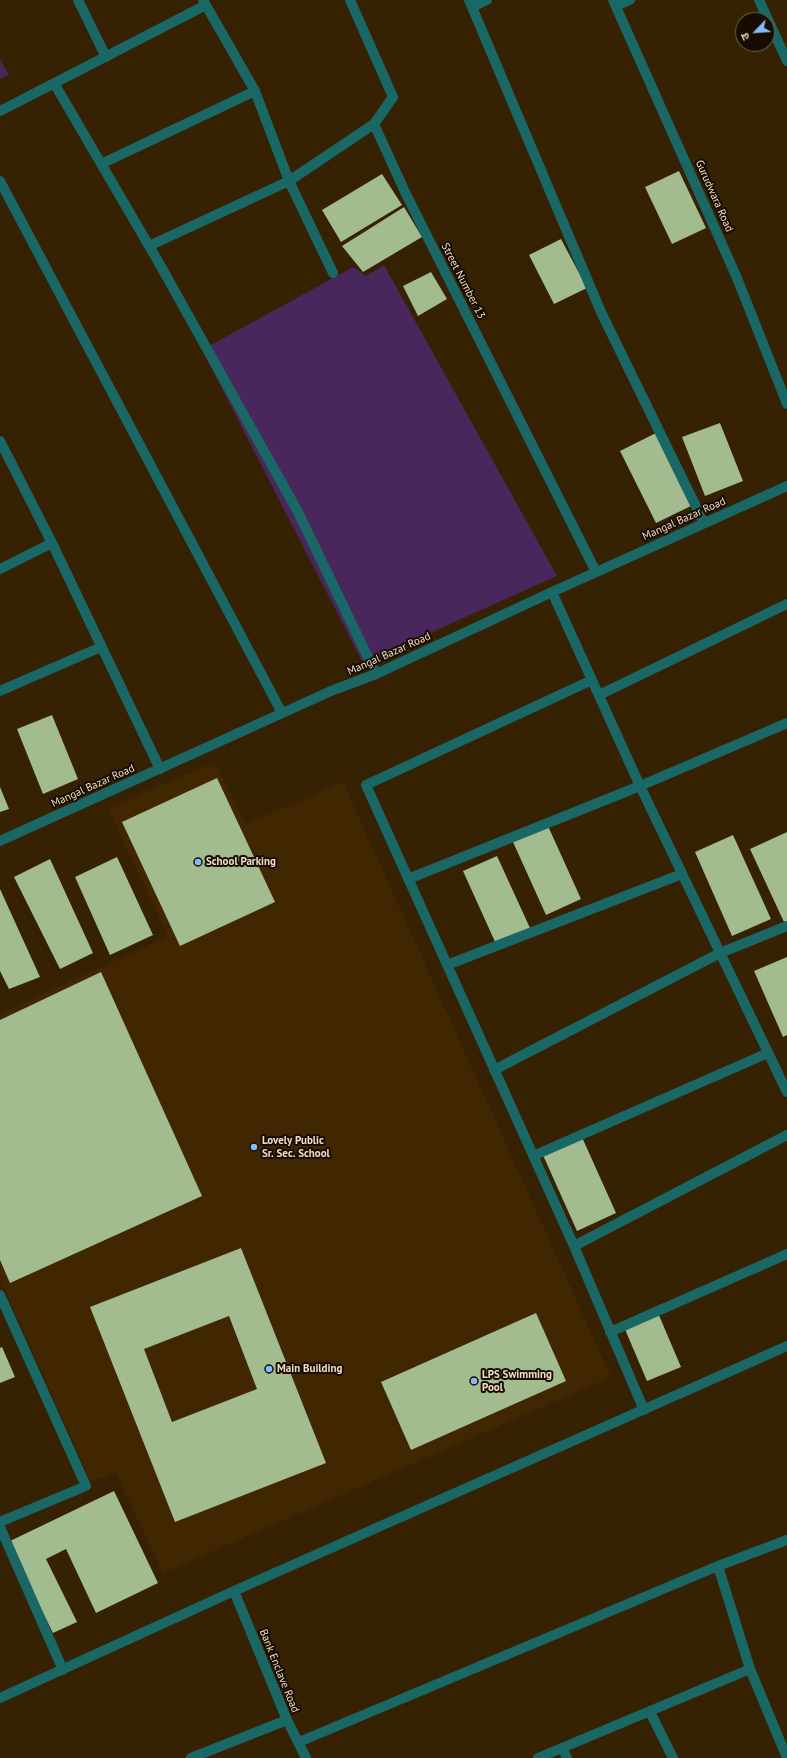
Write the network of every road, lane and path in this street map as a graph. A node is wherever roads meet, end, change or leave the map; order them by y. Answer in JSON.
{"nodes":[{"id":1,"x":78,"y":0,"type":"edge"},
{"id":2,"x":350,"y":0,"type":"edge"},
{"id":3,"x":487,"y":0,"type":"edge"},
{"id":4,"x":630,"y":0,"type":"edge"},
{"id":5,"x":759,"y":0,"type":"edge"},
{"id":6,"x":204,"y":2,"type":"edge"},
{"id":7,"x":470,"y":3,"type":"edge"},
{"id":8,"x":615,"y":3,"type":"edge"},
{"id":9,"x":106,"y":57,"type":"junction"},
{"id":10,"x":787,"y":61,"type":"edge"},
{"id":11,"x":54,"y":84,"type":"junction"},
{"id":12,"x":255,"y":91,"type":"junction"},
{"id":13,"x":0,"y":111,"type":"edge"},
{"id":14,"x":374,"y":124,"type":"junction"},
{"id":15,"x":101,"y":164,"type":"junction"},
{"id":16,"x":0,"y":181,"type":"edge"},
{"id":17,"x":289,"y":181,"type":"junction"},
{"id":18,"x":149,"y":246,"type":"junction"},
{"id":19,"x":333,"y":273,"type":"dead end"},
{"id":20,"x":787,"y":404,"type":"edge"},
{"id":21,"x":0,"y":441,"type":"edge"},
{"id":22,"x":787,"y":486,"type":"edge"},
{"id":23,"x":704,"y":523,"type":"junction"},
{"id":24,"x":52,"y":544,"type":"junction"},
{"id":25,"x":0,"y":569,"type":"edge"},
{"id":26,"x":596,"y":572,"type":"junction"},
{"id":27,"x":552,"y":592,"type":"junction"},
{"id":28,"x":787,"y":604,"type":"edge"},
{"id":29,"x":101,"y":646,"type":"junction"},
{"id":30,"x":376,"y":674,"type":"junction"},
{"id":31,"x":592,"y":680,"type":"junction"},
{"id":32,"x":0,"y":691,"type":"edge"},
{"id":33,"x":599,"y":695,"type":"junction"},
{"id":34,"x":282,"y":713,"type":"junction"},
{"id":35,"x":787,"y":723,"type":"edge"},
{"id":36,"x":160,"y":769,"type":"junction"},
{"id":37,"x":640,"y":786,"type":"junction"},
{"id":38,"x":0,"y":841,"type":"edge"},
{"id":39,"x":682,"y":874,"type":"junction"},
{"id":40,"x":408,"y":879,"type":"junction"},
{"id":41,"x":787,"y":926,"type":"edge"},
{"id":42,"x":720,"y":953,"type":"junction"},
{"id":43,"x":447,"y":965,"type":"junction"},
{"id":44,"x":768,"y":1053,"type":"junction"},
{"id":45,"x":494,"y":1070,"type":"junction"},
{"id":46,"x":787,"y":1092,"type":"edge"},
{"id":47,"x":787,"y":1135,"type":"edge"},
{"id":48,"x":533,"y":1156,"type":"junction"},
{"id":49,"x":574,"y":1246,"type":"junction"},
{"id":50,"x":787,"y":1254,"type":"edge"},
{"id":51,"x":0,"y":1295,"type":"edge"},
{"id":52,"x":610,"y":1332,"type":"junction"},
{"id":53,"x":787,"y":1346,"type":"edge"},
{"id":54,"x":644,"y":1410,"type":"junction"},
{"id":55,"x":0,"y":1522,"type":"edge"},
{"id":56,"x":0,"y":1527,"type":"edge"},
{"id":57,"x":787,"y":1540,"type":"edge"},
{"id":58,"x":718,"y":1566,"type":"junction"},
{"id":59,"x":234,"y":1591,"type":"junction"},
{"id":60,"x":750,"y":1669,"type":"junction"},
{"id":61,"x":63,"y":1670,"type":"junction"},
{"id":62,"x":0,"y":1698,"type":"edge"},
{"id":63,"x":650,"y":1712,"type":"junction"},
{"id":64,"x":287,"y":1720,"type":"junction"},
{"id":65,"x":783,"y":1738,"type":"edge"},
{"id":66,"x":299,"y":1742,"type":"junction"},
{"id":67,"x":562,"y":1748,"type":"junction"},
{"id":68,"x":191,"y":1758,"type":"edge"},
{"id":69,"x":306,"y":1758,"type":"edge"},
{"id":70,"x":538,"y":1758,"type":"edge"},
{"id":71,"x":567,"y":1758,"type":"edge"},
{"id":72,"x":673,"y":1758,"type":"edge"},
{"id":73,"x":787,"y":1758,"type":"edge"}],
"edges":[{"from":1,"to":9,"type":"street"},
{"from":2,"to":14,"type":"street"},
{"from":3,"to":7,"type":"street"},
{"from":4,"to":8,"type":"street"},
{"from":5,"to":10,"type":"street"},
{"from":6,"to":9,"type":"street"},
{"from":6,"to":12,"type":"street"},
{"from":7,"to":23,"type":"street"},
{"from":8,"to":20,"type":"street","name":"Gurudwara Road"},
{"from":9,"to":11,"type":"street"},
{"from":11,"to":13,"type":"street"},
{"from":11,"to":15,"type":"street"},
{"from":12,"to":15,"type":"street"},
{"from":12,"to":17,"type":"street"},
{"from":14,"to":17,"type":"street"},
{"from":14,"to":26,"type":"street","name":"Street Number 13"},
{"from":15,"to":18,"type":"street"},
{"from":16,"to":34,"type":"street"},
{"from":17,"to":18,"type":"street"},
{"from":17,"to":19,"type":"street"},
{"from":18,"to":30,"type":"street"},
{"from":21,"to":24,"type":"street"},
{"from":22,"to":23,"type":"street","name":"Mangal Bazar Road"},
{"from":23,"to":26,"type":"street","name":"Mangal Bazar Road"},
{"from":24,"to":25,"type":"street"},
{"from":24,"to":29,"type":"street"},
{"from":26,"to":27,"type":"street","name":"Mangal Bazar Road"},
{"from":27,"to":30,"type":"street","name":"Mangal Bazar Road"},
{"from":27,"to":31,"type":"street"},
{"from":28,"to":33,"type":"street"},
{"from":29,"to":32,"type":"street"},
{"from":29,"to":36,"type":"street"},
{"from":30,"to":34,"type":"street","name":"Mangal Bazar Road"},
{"from":31,"to":33,"type":"street"},
{"from":31,"to":40,"type":"street"},
{"from":33,"to":37,"type":"street"},
{"from":34,"to":36,"type":"street","name":"Mangal Bazar Road"},
{"from":35,"to":37,"type":"street"},
{"from":36,"to":38,"type":"street","name":"Mangal Bazar Road"},
{"from":37,"to":39,"type":"street"},
{"from":37,"to":40,"type":"street"},
{"from":39,"to":42,"type":"street"},
{"from":39,"to":43,"type":"street"},
{"from":40,"to":43,"type":"street"},
{"from":41,"to":42,"type":"street"},
{"from":42,"to":44,"type":"street"},
{"from":42,"to":45,"type":"street"},
{"from":43,"to":45,"type":"street"},
{"from":44,"to":46,"type":"street"},
{"from":44,"to":48,"type":"street"},
{"from":45,"to":48,"type":"street"},
{"from":47,"to":49,"type":"street"},
{"from":48,"to":49,"type":"street"},
{"from":49,"to":52,"type":"street"},
{"from":50,"to":52,"type":"street"},
{"from":51,"to":55,"type":"street"},
{"from":52,"to":54,"type":"street"},
{"from":53,"to":54,"type":"street"},
{"from":54,"to":59,"type":"street"},
{"from":56,"to":61,"type":"street"},
{"from":57,"to":58,"type":"street"},
{"from":58,"to":60,"type":"street"},
{"from":58,"to":66,"type":"street"},
{"from":59,"to":61,"type":"street"},
{"from":59,"to":64,"type":"street","name":"Bank Enclave Road"},
{"from":60,"to":63,"type":"street"},
{"from":60,"to":65,"type":"street"},
{"from":61,"to":62,"type":"street"},
{"from":63,"to":67,"type":"street"},
{"from":63,"to":72,"type":"street"},
{"from":64,"to":66,"type":"street","name":"Bank Enclave Road"},
{"from":64,"to":68,"type":"street"},
{"from":65,"to":73,"type":"street"},
{"from":66,"to":69,"type":"street","name":"Bank Enclave Road"},
{"from":67,"to":70,"type":"street"},
{"from":67,"to":71,"type":"street"}]}
